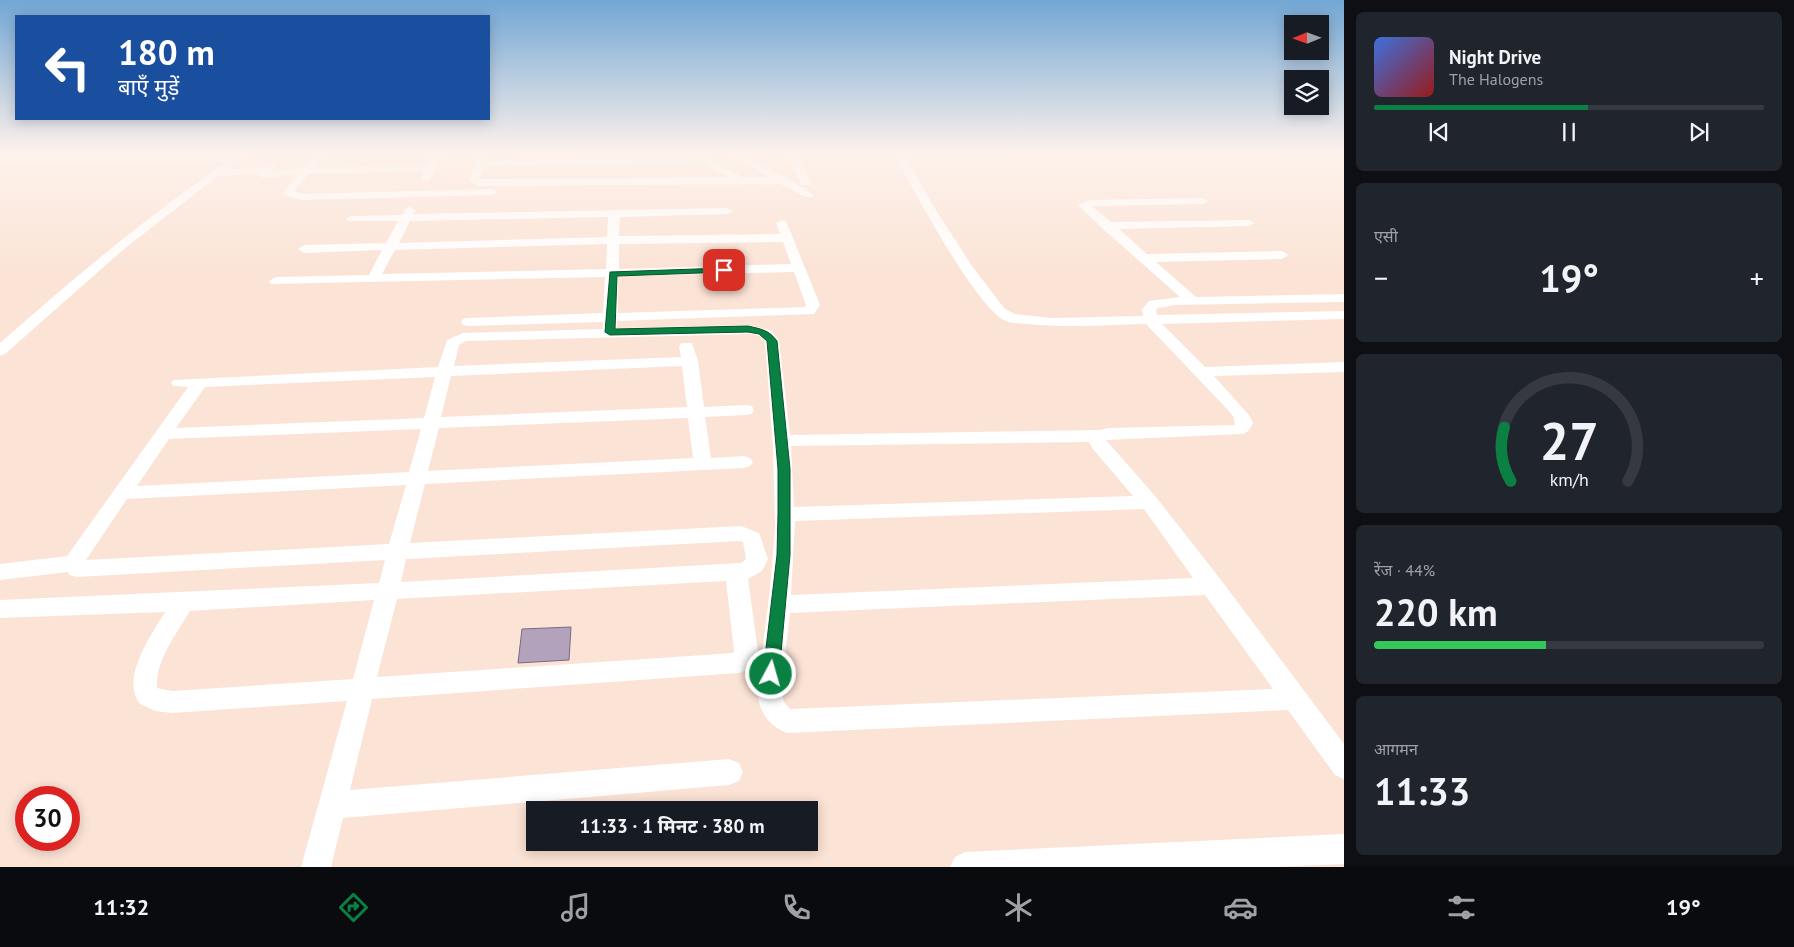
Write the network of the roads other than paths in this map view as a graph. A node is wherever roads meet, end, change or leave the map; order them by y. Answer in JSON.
{"nodes":[{"id":1,"x":189,"y":192,"type":"edge"},
{"id":2,"x":288,"y":192,"type":"edge"},
{"id":3,"x":473,"y":192,"type":"edge"},
{"id":4,"x":558,"y":192,"type":"edge"},
{"id":5,"x":711,"y":192,"type":"edge"},
{"id":6,"x":805,"y":192,"type":"edge"},
{"id":7,"x":920,"y":192,"type":"edge"},
{"id":8,"x":419,"y":194,"type":"junction"},
{"id":9,"x":809,"y":195,"type":"dead end"},
{"id":10,"x":614,"y":199,"type":"junction"},
{"id":11,"x":1203,"y":201,"type":"dead end"},
{"id":12,"x":717,"y":203,"type":"dead end"},
{"id":13,"x":525,"y":208,"type":"dead end"},
{"id":14,"x":727,"y":211,"type":"dead end"},
{"id":15,"x":406,"y":218,"type":"junction"},
{"id":16,"x":352,"y":219,"type":"dead end"},
{"id":17,"x":782,"y":223,"type":"dead end"},
{"id":18,"x":1248,"y":223,"type":"dead end"},
{"id":19,"x":1106,"y":226,"type":"junction"},
{"id":20,"x":788,"y":238,"type":"junction"},
{"id":21,"x":614,"y":240,"type":"junction"},
{"id":22,"x":392,"y":246,"type":"junction"},
{"id":23,"x":304,"y":249,"type":"dead end"},
{"id":24,"x":1282,"y":255,"type":"dead end"},
{"id":25,"x":1144,"y":258,"type":"junction"},
{"id":26,"x":799,"y":268,"type":"junction"},
{"id":27,"x":613,"y":273,"type":"junction"},
{"id":28,"x":373,"y":280,"type":"junction"},
{"id":29,"x":276,"y":281,"type":"dead end"},
{"id":30,"x":1344,"y":298,"type":"edge"},
{"id":31,"x":1193,"y":301,"type":"junction"},
{"id":32,"x":1344,"y":315,"type":"edge"},
{"id":33,"x":1150,"y":320,"type":"junction"},
{"id":34,"x":468,"y":322,"type":"dead end"},
{"id":35,"x":610,"y":324,"type":"junction"},
{"id":36,"x":0,"y":351,"type":"edge"},
{"id":37,"x":1344,"y":367,"type":"edge"},
{"id":38,"x":445,"y":372,"type":"junction"},
{"id":39,"x":1202,"y":372,"type":"junction"},
{"id":40,"x":179,"y":382,"type":"dead end"},
{"id":41,"x":200,"y":382,"type":"junction"},
{"id":42,"x":746,"y":410,"type":"dead end"},
{"id":43,"x":697,"y":411,"type":"junction"},
{"id":44,"x":432,"y":422,"type":"junction"},
{"id":45,"x":166,"y":434,"type":"junction"},
{"id":46,"x":1100,"y":436,"type":"junction"},
{"id":47,"x":781,"y":441,"type":"junction"},
{"id":48,"x":744,"y":462,"type":"dead end"},
{"id":49,"x":703,"y":464,"type":"junction"},
{"id":50,"x":417,"y":479,"type":"junction"},
{"id":51,"x":124,"y":492,"type":"junction"},
{"id":52,"x":1149,"y":502,"type":"junction"},
{"id":53,"x":784,"y":514,"type":"junction"},
{"id":54,"x":398,"y":550,"type":"junction"},
{"id":55,"x":74,"y":563,"type":"junction"},
{"id":56,"x":0,"y":572,"type":"edge"},
{"id":57,"x":736,"y":572,"type":"junction"},
{"id":58,"x":1212,"y":586,"type":"junction"},
{"id":59,"x":388,"y":590,"type":"junction"},
{"id":60,"x":183,"y":602,"type":"junction"},
{"id":61,"x":778,"y":605,"type":"junction"},
{"id":62,"x":0,"y":609,"type":"edge"},
{"id":63,"x":362,"y":690,"type":"junction"},
{"id":64,"x":1293,"y":699,"type":"junction"},
{"id":65,"x":1344,"y":766,"type":"edge"},
{"id":66,"x":729,"y":772,"type":"dead end"},
{"id":67,"x":332,"y":805,"type":"junction"},
{"id":68,"x":1344,"y":849,"type":"edge"},
{"id":69,"x":316,"y":867,"type":"edge"},
{"id":70,"x":965,"y":867,"type":"edge"}],
"edges":[{"from":1,"to":36,"type":"street"},
{"from":2,"to":8,"type":"street"},
{"from":3,"to":8,"type":"street"},
{"from":4,"to":10,"type":"street"},
{"from":5,"to":10,"type":"street"},
{"from":6,"to":9,"type":"street"},
{"from":7,"to":33,"type":"street"},
{"from":8,"to":15,"type":"street"},
{"from":10,"to":12,"type":"street"},
{"from":10,"to":13,"type":"street"},
{"from":10,"to":14,"type":"street"},
{"from":10,"to":15,"type":"street"},
{"from":10,"to":21,"type":"street"},
{"from":11,"to":19,"type":"street"},
{"from":15,"to":16,"type":"street"},
{"from":15,"to":22,"type":"street"},
{"from":17,"to":20,"type":"street"},
{"from":18,"to":19,"type":"street"},
{"from":19,"to":25,"type":"street"},
{"from":20,"to":21,"type":"street"},
{"from":20,"to":26,"type":"street"},
{"from":21,"to":22,"type":"street"},
{"from":21,"to":27,"type":"street"},
{"from":22,"to":23,"type":"street"},
{"from":22,"to":28,"type":"street"},
{"from":24,"to":25,"type":"street"},
{"from":25,"to":31,"type":"street"},
{"from":26,"to":27,"type":"street"},
{"from":26,"to":35,"type":"street"},
{"from":27,"to":28,"type":"street"},
{"from":27,"to":35,"type":"street"},
{"from":28,"to":29,"type":"street"},
{"from":30,"to":31,"type":"street"},
{"from":31,"to":33,"type":"street"},
{"from":32,"to":33,"type":"street"},
{"from":33,"to":39,"type":"street"},
{"from":34,"to":35,"type":"street"},
{"from":35,"to":38,"type":"street"},
{"from":35,"to":47,"type":"street"},
{"from":37,"to":39,"type":"street"},
{"from":38,"to":41,"type":"street"},
{"from":38,"to":43,"type":"street"},
{"from":38,"to":44,"type":"street"},
{"from":39,"to":46,"type":"street"},
{"from":40,"to":41,"type":"street"},
{"from":41,"to":45,"type":"street"},
{"from":42,"to":43,"type":"street"},
{"from":43,"to":44,"type":"street"},
{"from":43,"to":49,"type":"street"},
{"from":44,"to":45,"type":"street"},
{"from":44,"to":50,"type":"street"},
{"from":45,"to":51,"type":"street"},
{"from":46,"to":47,"type":"street"},
{"from":46,"to":52,"type":"street"},
{"from":47,"to":53,"type":"street"},
{"from":48,"to":49,"type":"street"},
{"from":49,"to":50,"type":"street"},
{"from":50,"to":51,"type":"street"},
{"from":50,"to":54,"type":"street"},
{"from":51,"to":55,"type":"street"},
{"from":52,"to":53,"type":"street"},
{"from":52,"to":58,"type":"street"},
{"from":53,"to":61,"type":"street"},
{"from":54,"to":55,"type":"street"},
{"from":54,"to":57,"type":"street"},
{"from":54,"to":59,"type":"street"},
{"from":55,"to":56,"type":"street"},
{"from":57,"to":59,"type":"street"},
{"from":57,"to":63,"type":"street"},
{"from":58,"to":61,"type":"street"},
{"from":58,"to":64,"type":"street"},
{"from":59,"to":60,"type":"street"},
{"from":59,"to":63,"type":"street"},
{"from":60,"to":62,"type":"street"},
{"from":60,"to":63,"type":"street"},
{"from":61,"to":64,"type":"street"},
{"from":63,"to":67,"type":"street"},
{"from":64,"to":65,"type":"street"},
{"from":66,"to":67,"type":"street"},
{"from":67,"to":69,"type":"street"},
{"from":68,"to":70,"type":"street"}]}
